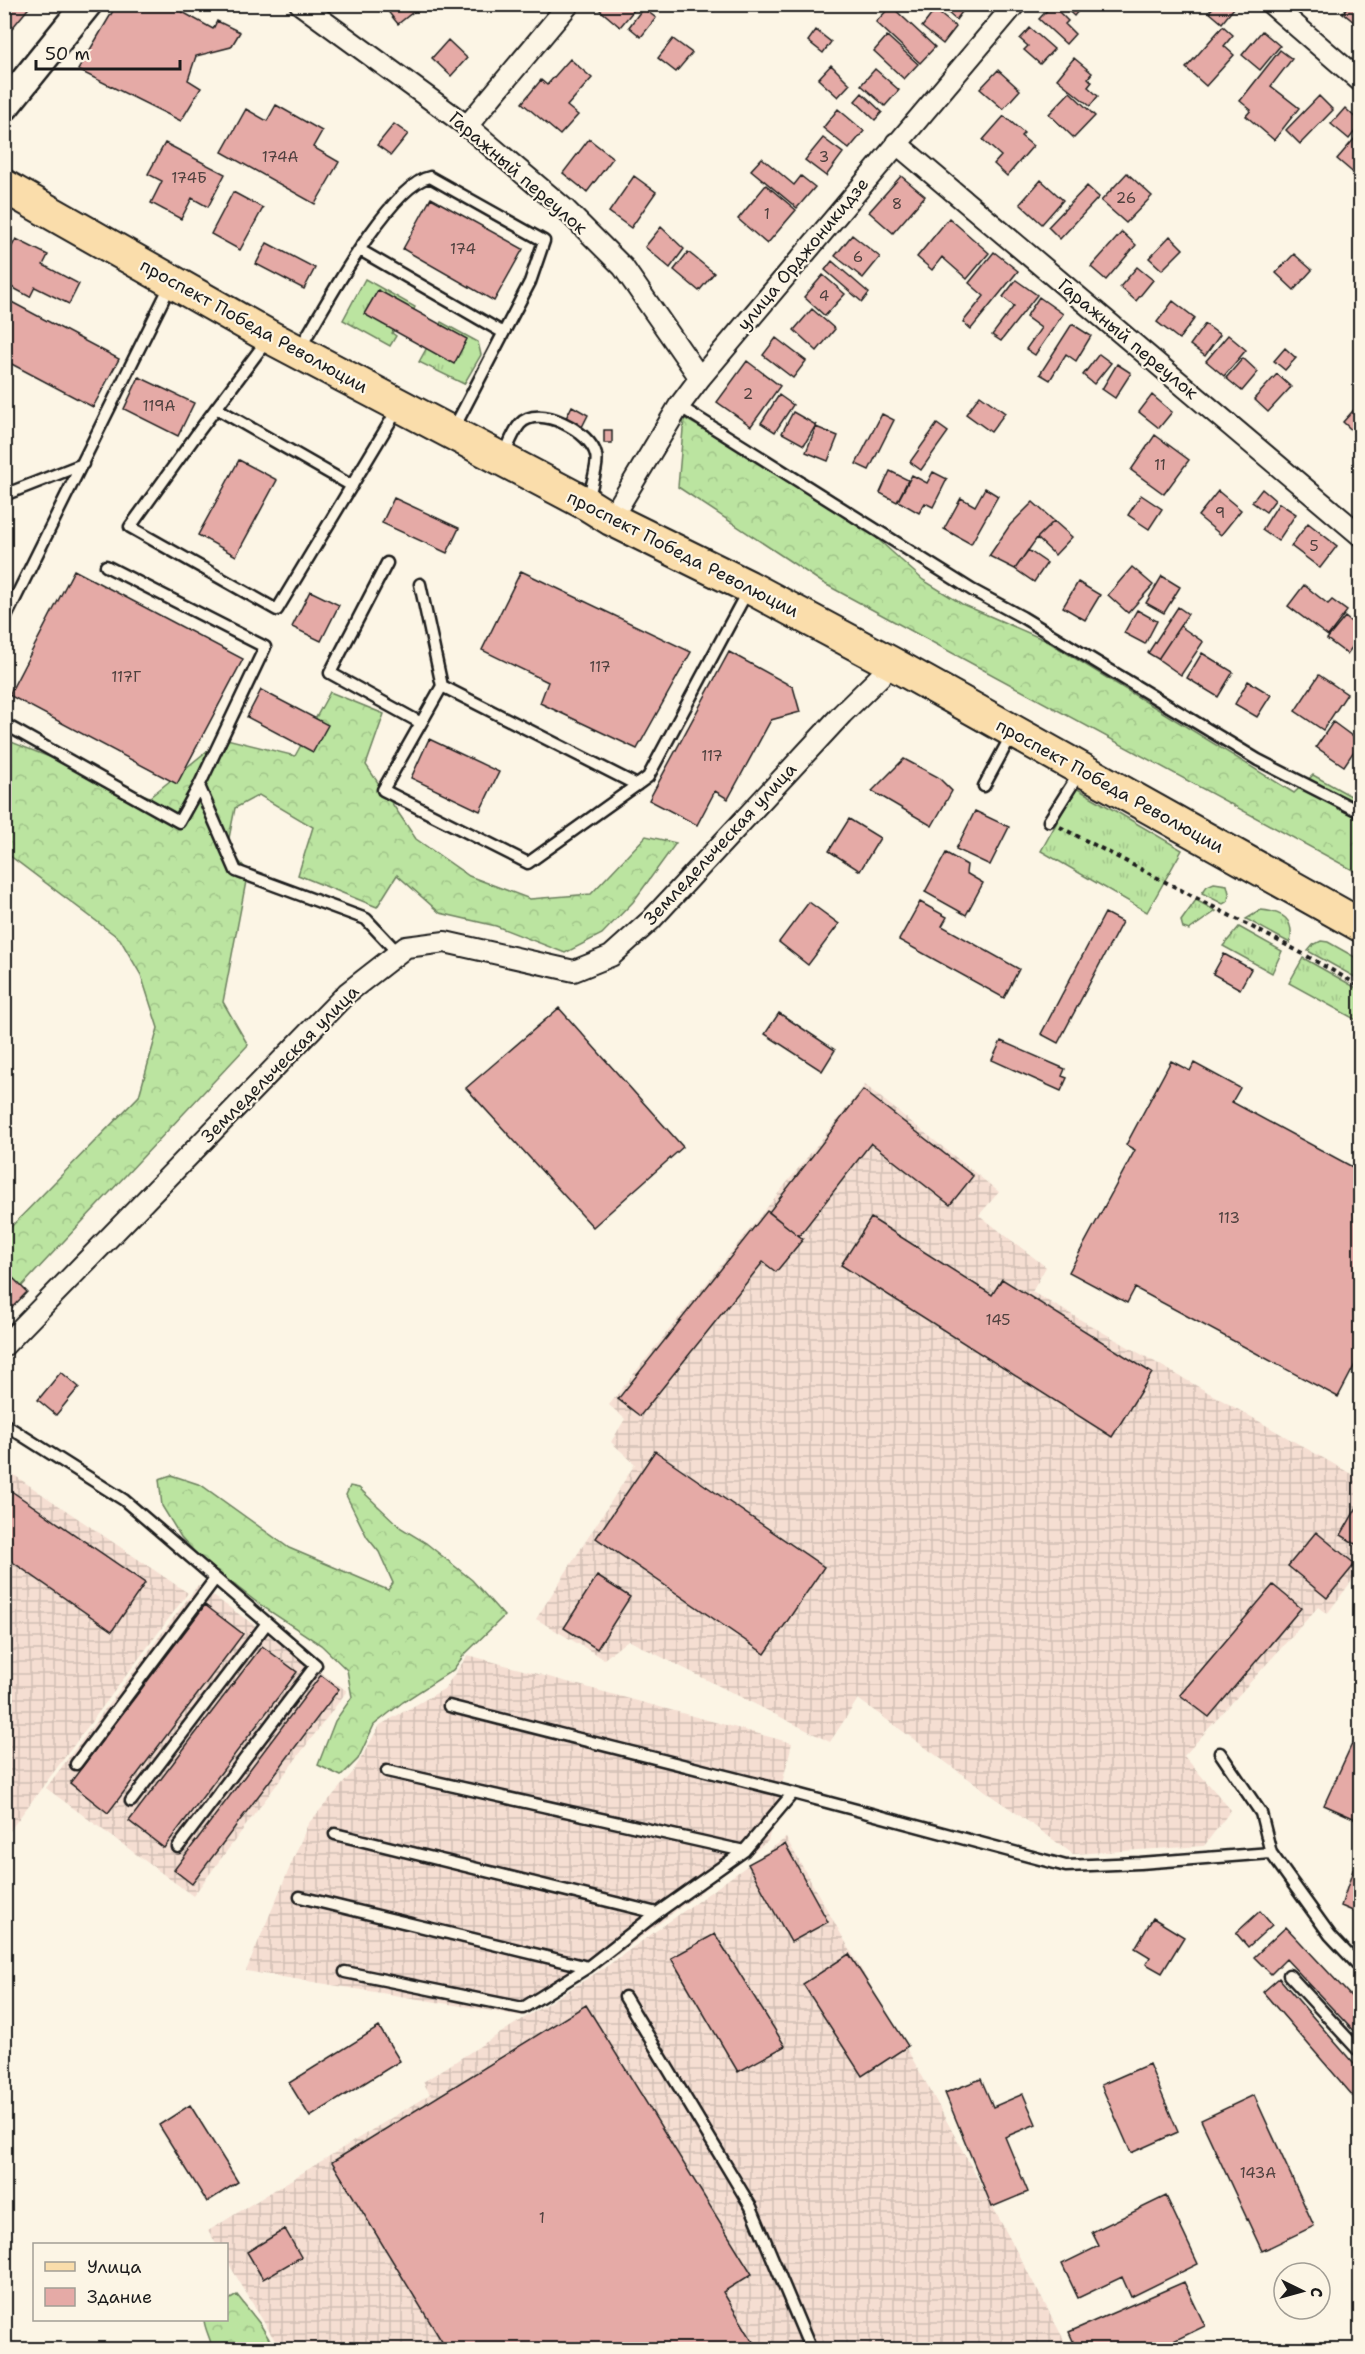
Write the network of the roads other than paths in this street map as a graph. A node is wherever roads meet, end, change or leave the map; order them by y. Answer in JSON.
{"nodes":[{"id":1,"x":87,"y":4,"type":"edge"},
{"id":2,"x":300,"y":4,"type":"edge"},
{"id":3,"x":569,"y":4,"type":"edge"},
{"id":4,"x":1015,"y":4,"type":"edge"},
{"id":5,"x":1271,"y":4,"type":"edge"},
{"id":6,"x":1360,"y":81,"type":"edge"},
{"id":7,"x":9,"y":92,"type":"edge"},
{"id":8,"x":467,"y":126,"type":"junction"},
{"id":9,"x":896,"y":143,"type":"junction"},
{"id":10,"x":4,"y":186,"type":"edge"},
{"id":11,"x":360,"y":250,"type":"junction"},
{"id":12,"x":172,"y":281,"type":"junction"},
{"id":13,"x":502,"y":332,"type":"junction"},
{"id":14,"x":270,"y":336,"type":"junction"},
{"id":15,"x":298,"y":351,"type":"junction"},
{"id":16,"x":700,"y":378,"type":"junction"},
{"id":17,"x":400,"y":405,"type":"junction"},
{"id":18,"x":679,"y":406,"type":"junction"},
{"id":19,"x":216,"y":408,"type":"junction"},
{"id":20,"x":451,"y":432,"type":"junction"},
{"id":21,"x":501,"y":460,"type":"junction"},
{"id":22,"x":83,"y":464,"type":"junction"},
{"id":23,"x":352,"y":486,"type":"junction"},
{"id":24,"x":4,"y":495,"type":"edge"},
{"id":25,"x":599,"y":511,"type":"junction"},
{"id":26,"x":1360,"y":535,"type":"edge"},
{"id":27,"x":387,"y":563,"type":"dead end"},
{"id":28,"x":106,"y":566,"type":"dead end"},
{"id":29,"x":420,"y":584,"type":"dead end"},
{"id":30,"x":749,"y":587,"type":"junction"},
{"id":31,"x":4,"y":621,"type":"edge"},
{"id":32,"x":893,"y":664,"type":"junction"},
{"id":33,"x":442,"y":686,"type":"junction"},
{"id":34,"x":422,"y":723,"type":"junction"},
{"id":35,"x":8,"y":726,"type":"dead end"},
{"id":36,"x":1013,"y":731,"type":"junction"},
{"id":37,"x":1082,"y":770,"type":"junction"},
{"id":38,"x":637,"y":785,"type":"junction"},
{"id":39,"x":199,"y":786,"type":"junction"},
{"id":40,"x":984,"y":786,"type":"dead end"},
{"id":41,"x":1360,"y":812,"type":"edge"},
{"id":42,"x":1049,"y":821,"type":"road end"},
{"id":43,"x":1360,"y":925,"type":"edge"},
{"id":44,"x":398,"y":953,"type":"junction"},
{"id":45,"x":4,"y":1346,"type":"edge"},
{"id":46,"x":4,"y":1424,"type":"edge"},
{"id":47,"x":215,"y":1579,"type":"junction"},
{"id":48,"x":267,"y":1623,"type":"junction"},
{"id":49,"x":449,"y":1706,"type":"dead end"},
{"id":50,"x":1220,"y":1753,"type":"dead end"},
{"id":51,"x":76,"y":1764,"type":"dead end"},
{"id":52,"x":387,"y":1771,"type":"dead end"},
{"id":53,"x":793,"y":1793,"type":"junction"},
{"id":54,"x":131,"y":1801,"type":"dead end"},
{"id":55,"x":336,"y":1834,"type":"dead end"},
{"id":56,"x":178,"y":1847,"type":"dead end"},
{"id":57,"x":744,"y":1851,"type":"junction"},
{"id":58,"x":1271,"y":1853,"type":"junction"},
{"id":59,"x":300,"y":1897,"type":"dead end"},
{"id":60,"x":657,"y":1913,"type":"junction"},
{"id":61,"x":588,"y":1967,"type":"junction"},
{"id":62,"x":1360,"y":1967,"type":"edge"},
{"id":63,"x":345,"y":1972,"type":"dead end"},
{"id":64,"x":1289,"y":1975,"type":"dead end"},
{"id":65,"x":626,"y":1997,"type":"dead end"},
{"id":66,"x":1360,"y":2052,"type":"edge"},
{"id":67,"x":811,"y":2349,"type":"edge"}],
"edges":[{"from":1,"to":7,"type":"street"},
{"from":2,"to":8,"type":"street","name":"Гаражный переулок"},
{"from":3,"to":8,"type":"street"},
{"from":4,"to":9,"type":"street","name":"улица Орджоникидзе"},
{"from":5,"to":6,"type":"street"},
{"from":8,"to":16,"type":"street","name":"Гаражный переулок"},
{"from":9,"to":16,"type":"street","name":"улица Орджоникидзе"},
{"from":9,"to":26,"type":"street","name":"Гаражный переулок"},
{"from":10,"to":12,"type":"main road","name":"проспект Победа Революции"},
{"from":11,"to":13,"type":"lane"},
{"from":11,"to":13,"type":"lane"},
{"from":11,"to":15,"type":"lane"},
{"from":12,"to":14,"type":"main road","name":"проспект Победа Революции"},
{"from":12,"to":22,"type":"lane"},
{"from":13,"to":20,"type":"lane"},
{"from":14,"to":15,"type":"main road","name":"проспект Победа Революции"},
{"from":14,"to":19,"type":"lane"},
{"from":15,"to":17,"type":"main road","name":"проспект Победа Революции"},
{"from":16,"to":18,"type":"street","name":"улица Орджоникидзе"},
{"from":17,"to":20,"type":"main road","name":"проспект Победа Революции"},
{"from":17,"to":23,"type":"lane"},
{"from":18,"to":25,"type":"street","name":"улица Орджоникидзе"},
{"from":18,"to":41,"type":"lane"},
{"from":19,"to":23,"type":"lane"},
{"from":19,"to":23,"type":"lane"},
{"from":20,"to":21,"type":"main road","name":"проспект Победа Революции"},
{"from":21,"to":25,"type":"main road","name":"проспект Победа Революции"},
{"from":21,"to":25,"type":"lane"},
{"from":22,"to":24,"type":"lane"},
{"from":22,"to":31,"type":"lane"},
{"from":25,"to":30,"type":"main road","name":"проспект Победа Революции"},
{"from":27,"to":34,"type":"lane"},
{"from":28,"to":39,"type":"lane"},
{"from":29,"to":33,"type":"lane"},
{"from":30,"to":32,"type":"main road","name":"проспект Победа Революции"},
{"from":30,"to":38,"type":"lane"},
{"from":32,"to":36,"type":"main road","name":"проспект Победа Революции"},
{"from":32,"to":44,"type":"street","name":"Земледельческая улица"},
{"from":33,"to":34,"type":"lane"},
{"from":33,"to":38,"type":"lane"},
{"from":34,"to":38,"type":"lane"},
{"from":35,"to":39,"type":"lane"},
{"from":36,"to":37,"type":"main road","name":"проспект Победа Революции"},
{"from":36,"to":40,"type":"lane"},
{"from":37,"to":42,"type":"lane"},
{"from":37,"to":43,"type":"main road","name":"проспект Победа Революции"},
{"from":39,"to":44,"type":"lane"},
{"from":44,"to":45,"type":"street","name":"Земледельческая улица"},
{"from":46,"to":47,"type":"lane"},
{"from":47,"to":48,"type":"lane"},
{"from":47,"to":51,"type":"lane"},
{"from":48,"to":54,"type":"lane"},
{"from":48,"to":56,"type":"lane"},
{"from":49,"to":53,"type":"lane"},
{"from":50,"to":58,"type":"lane"},
{"from":52,"to":57,"type":"lane"},
{"from":53,"to":57,"type":"lane"},
{"from":53,"to":58,"type":"lane"},
{"from":55,"to":60,"type":"lane"},
{"from":57,"to":60,"type":"lane"},
{"from":58,"to":62,"type":"lane"},
{"from":59,"to":61,"type":"lane"},
{"from":60,"to":61,"type":"lane"},
{"from":61,"to":63,"type":"lane"},
{"from":64,"to":66,"type":"lane"},
{"from":65,"to":67,"type":"lane"}]}
